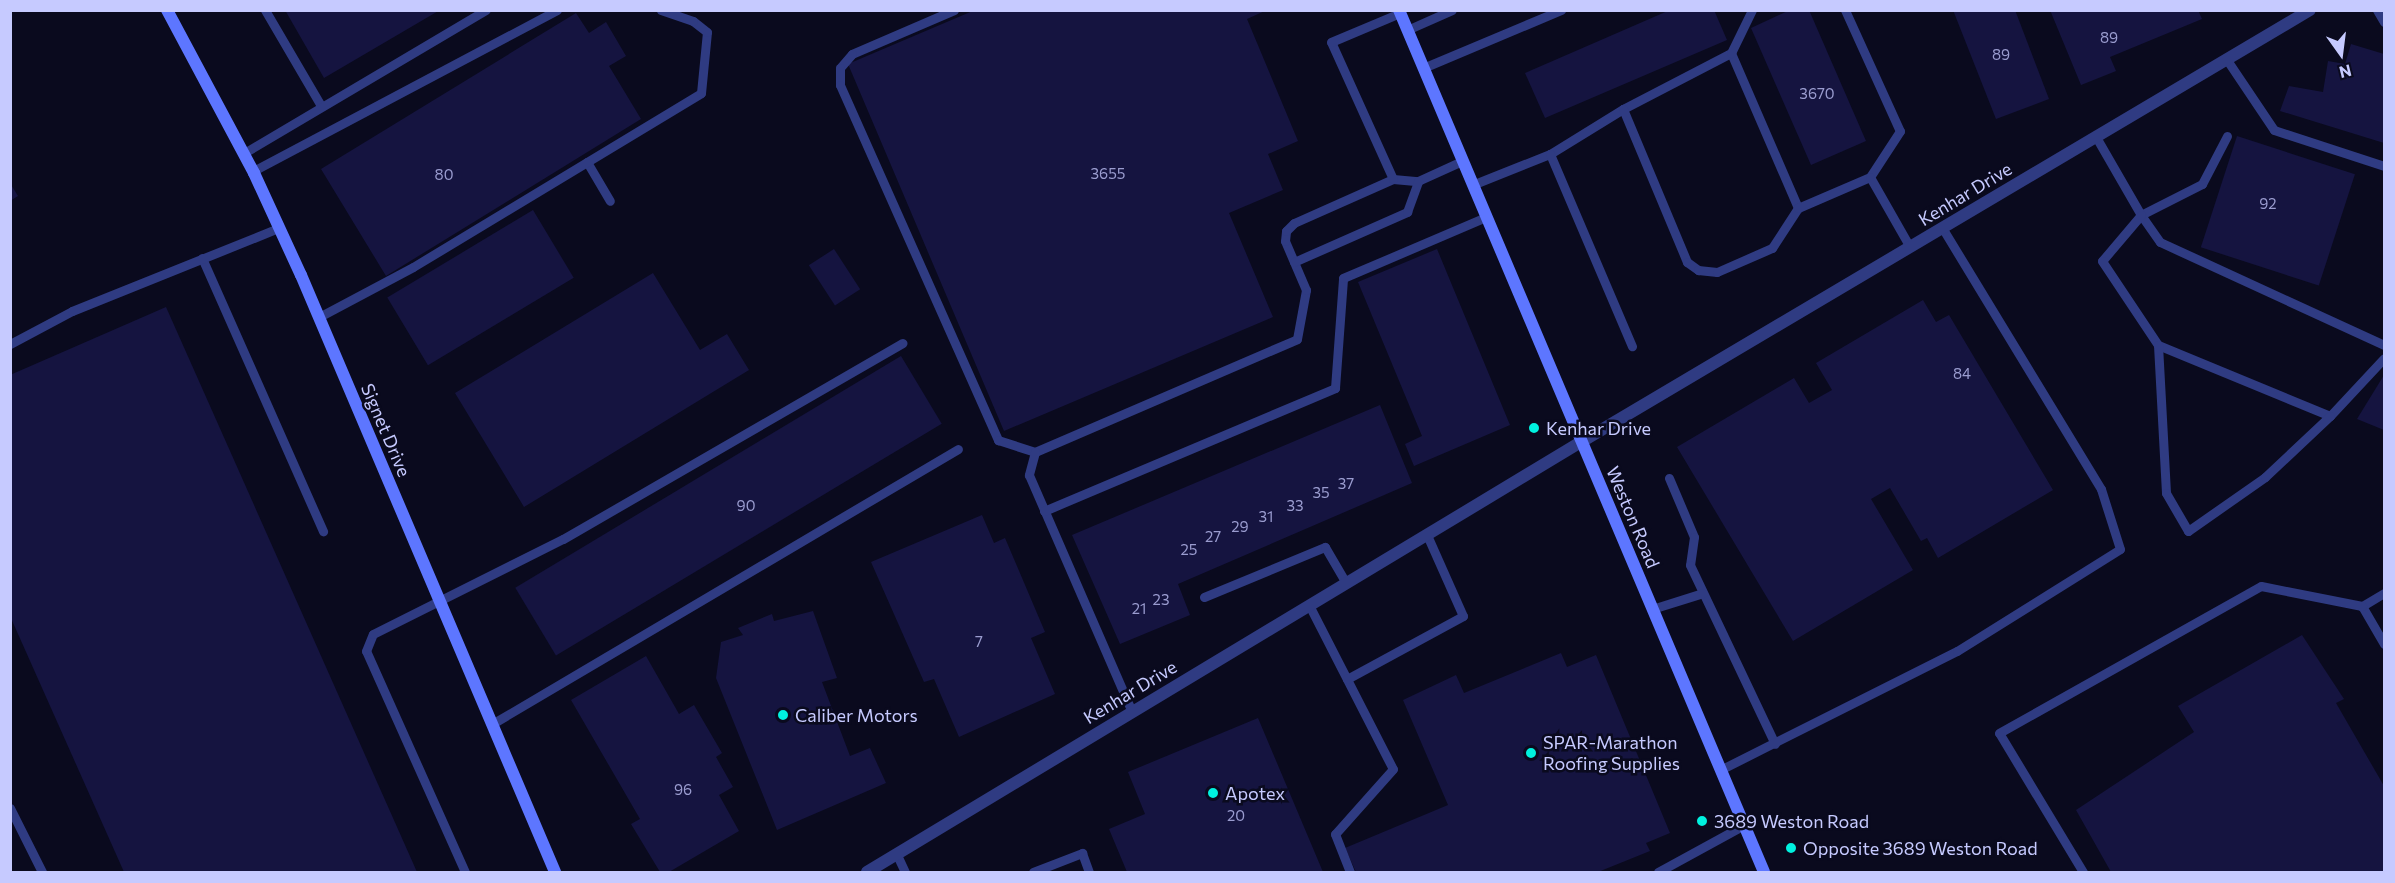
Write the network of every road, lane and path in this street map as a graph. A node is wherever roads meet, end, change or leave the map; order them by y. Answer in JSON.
{"nodes":[{"id":1,"x":167,"y":10,"type":"edge"},
{"id":2,"x":265,"y":10,"type":"edge"},
{"id":3,"x":486,"y":10,"type":"edge"},
{"id":4,"x":556,"y":10,"type":"edge"},
{"id":5,"x":661,"y":10,"type":"edge"},
{"id":6,"x":954,"y":10,"type":"edge"},
{"id":7,"x":1452,"y":10,"type":"edge"},
{"id":8,"x":1561,"y":10,"type":"edge"},
{"id":9,"x":1752,"y":10,"type":"edge"},
{"id":10,"x":1845,"y":10,"type":"edge"},
{"id":11,"x":2310,"y":10,"type":"edge"},
{"id":12,"x":2377,"y":10,"type":"edge"},
{"id":13,"x":1399,"y":12,"type":"edge"},
{"id":14,"x":2385,"y":22,"type":"edge"},
{"id":15,"x":1407,"y":30,"type":"junction"},
{"id":16,"x":1731,"y":52,"type":"junction"},
{"id":17,"x":2227,"y":60,"type":"junction"},
{"id":18,"x":1423,"y":68,"type":"junction"},
{"id":19,"x":321,"y":106,"type":"junction"},
{"id":20,"x":1623,"y":109,"type":"junction"},
{"id":21,"x":2227,"y":136,"type":"dead end"},
{"id":22,"x":2096,"y":137,"type":"junction"},
{"id":23,"x":244,"y":153,"type":"junction"},
{"id":24,"x":1550,"y":154,"type":"junction"},
{"id":25,"x":1462,"y":161,"type":"junction"},
{"id":26,"x":586,"y":162,"type":"junction"},
{"id":27,"x":2385,"y":166,"type":"edge"},
{"id":28,"x":253,"y":171,"type":"junction"},
{"id":29,"x":1870,"y":177,"type":"junction"},
{"id":30,"x":1393,"y":179,"type":"junction"},
{"id":31,"x":1418,"y":181,"type":"junction"},
{"id":32,"x":1472,"y":185,"type":"junction"},
{"id":33,"x":610,"y":201,"type":"dead end"},
{"id":34,"x":1798,"y":208,"type":"junction"},
{"id":35,"x":2141,"y":215,"type":"junction"},
{"id":36,"x":1486,"y":217,"type":"junction"},
{"id":37,"x":278,"y":228,"type":"junction"},
{"id":38,"x":1942,"y":228,"type":"junction"},
{"id":39,"x":1910,"y":247,"type":"junction"},
{"id":40,"x":202,"y":258,"type":"junction"},
{"id":41,"x":1294,"y":262,"type":"junction"},
{"id":42,"x":319,"y":317,"type":"junction"},
{"id":43,"x":903,"y":343,"type":"dead end"},
{"id":44,"x":10,"y":344,"type":"edge"},
{"id":45,"x":2157,"y":345,"type":"junction"},
{"id":46,"x":2385,"y":345,"type":"edge"},
{"id":47,"x":1632,"y":346,"type":"dead end"},
{"id":48,"x":2385,"y":358,"type":"edge"},
{"id":49,"x":2330,"y":416,"type":"junction"},
{"id":50,"x":1581,"y":442,"type":"junction"},
{"id":51,"x":958,"y":449,"type":"dead end"},
{"id":52,"x":1035,"y":452,"type":"junction"},
{"id":53,"x":1669,"y":478,"type":"dead end"},
{"id":54,"x":1044,"y":511,"type":"junction"},
{"id":55,"x":323,"y":531,"type":"dead end"},
{"id":56,"x":1427,"y":535,"type":"junction"},
{"id":57,"x":1346,"y":583,"type":"junction"},
{"id":58,"x":1703,"y":593,"type":"junction"},
{"id":59,"x":2385,"y":593,"type":"edge"},
{"id":60,"x":1204,"y":597,"type":"dead end"},
{"id":61,"x":440,"y":603,"type":"junction"},
{"id":62,"x":1309,"y":605,"type":"junction"},
{"id":63,"x":2362,"y":606,"type":"junction"},
{"id":64,"x":1652,"y":609,"type":"junction"},
{"id":65,"x":2385,"y":644,"type":"edge"},
{"id":66,"x":1347,"y":679,"type":"junction"},
{"id":67,"x":1132,"y":712,"type":"junction"},
{"id":68,"x":492,"y":724,"type":"junction"},
{"id":69,"x":1775,"y":744,"type":"junction"},
{"id":70,"x":1720,"y":770,"type":"junction"},
{"id":71,"x":10,"y":808,"type":"edge"},
{"id":72,"x":1744,"y":825,"type":"junction"},
{"id":73,"x":897,"y":855,"type":"junction"},
{"id":74,"x":42,"y":873,"type":"edge"},
{"id":75,"x":465,"y":873,"type":"edge"},
{"id":76,"x":555,"y":873,"type":"edge"},
{"id":77,"x":867,"y":873,"type":"edge"},
{"id":78,"x":904,"y":873,"type":"edge"},
{"id":79,"x":1033,"y":873,"type":"edge"},
{"id":80,"x":1089,"y":873,"type":"edge"},
{"id":81,"x":1350,"y":873,"type":"edge"},
{"id":82,"x":1658,"y":873,"type":"edge"},
{"id":83,"x":1764,"y":873,"type":"edge"},
{"id":84,"x":2083,"y":873,"type":"edge"}],
"edges":[{"from":1,"to":23,"type":"street","name":"Signet Drive"},
{"from":2,"to":19,"type":"lane"},
{"from":3,"to":19,"type":"lane"},
{"from":4,"to":28,"type":"lane"},
{"from":5,"to":26,"type":"lane"},
{"from":6,"to":52,"type":"lane"},
{"from":7,"to":15,"type":"lane"},
{"from":8,"to":18,"type":"lane"},
{"from":9,"to":16,"type":"lane"},
{"from":10,"to":29,"type":"lane"},
{"from":11,"to":17,"type":"street","name":"Kenhar Drive"},
{"from":12,"to":14,"type":"lane"},
{"from":13,"to":15,"type":"street","name":"Weston Road"},
{"from":13,"to":30,"type":"lane"},
{"from":15,"to":18,"type":"street","name":"Weston Road"},
{"from":16,"to":20,"type":"lane"},
{"from":16,"to":34,"type":"lane"},
{"from":17,"to":22,"type":"street","name":"Kenhar Drive"},
{"from":17,"to":27,"type":"lane"},
{"from":18,"to":25,"type":"street","name":"Weston Road"},
{"from":19,"to":23,"type":"lane"},
{"from":20,"to":24,"type":"lane"},
{"from":20,"to":34,"type":"lane"},
{"from":21,"to":35,"type":"lane"},
{"from":22,"to":35,"type":"lane"},
{"from":22,"to":38,"type":"street","name":"Kenhar Drive"},
{"from":23,"to":28,"type":"street","name":"Signet Drive"},
{"from":24,"to":32,"type":"lane"},
{"from":24,"to":47,"type":"lane"},
{"from":25,"to":31,"type":"lane"},
{"from":25,"to":32,"type":"street","name":"Weston Road"},
{"from":26,"to":33,"type":"lane"},
{"from":26,"to":42,"type":"lane"},
{"from":28,"to":37,"type":"street","name":"Signet Drive"},
{"from":29,"to":34,"type":"lane"},
{"from":29,"to":39,"type":"lane"},
{"from":30,"to":31,"type":"lane"},
{"from":30,"to":41,"type":"lane"},
{"from":31,"to":41,"type":"lane"},
{"from":32,"to":36,"type":"street","name":"Weston Road"},
{"from":35,"to":45,"type":"lane"},
{"from":35,"to":46,"type":"lane"},
{"from":36,"to":50,"type":"street","name":"Weston Road"},
{"from":36,"to":54,"type":"lane"},
{"from":37,"to":40,"type":"lane"},
{"from":37,"to":42,"type":"street","name":"Signet Drive"},
{"from":38,"to":39,"type":"street","name":"Kenhar Drive"},
{"from":38,"to":69,"type":"lane"},
{"from":39,"to":50,"type":"street","name":"Kenhar Drive"},
{"from":40,"to":44,"type":"lane"},
{"from":40,"to":55,"type":"lane"},
{"from":41,"to":52,"type":"lane"},
{"from":42,"to":61,"type":"street","name":"Signet Drive"},
{"from":43,"to":61,"type":"lane"},
{"from":45,"to":49,"type":"lane"},
{"from":45,"to":49,"type":"lane"},
{"from":48,"to":49,"type":"lane"},
{"from":50,"to":56,"type":"street","name":"Kenhar Drive"},
{"from":50,"to":64,"type":"street","name":"Weston Road"},
{"from":51,"to":68,"type":"lane"},
{"from":52,"to":54,"type":"lane"},
{"from":53,"to":58,"type":"lane"},
{"from":54,"to":67,"type":"lane"},
{"from":56,"to":57,"type":"street","name":"Kenhar Drive"},
{"from":56,"to":66,"type":"lane"},
{"from":57,"to":60,"type":"lane"},
{"from":57,"to":62,"type":"street","name":"Kenhar Drive"},
{"from":58,"to":64,"type":"lane"},
{"from":58,"to":69,"type":"lane"},
{"from":59,"to":63,"type":"lane"},
{"from":61,"to":68,"type":"street","name":"Signet Drive"},
{"from":61,"to":75,"type":"lane"},
{"from":62,"to":66,"type":"lane"},
{"from":62,"to":67,"type":"street","name":"Kenhar Drive"},
{"from":63,"to":65,"type":"lane"},
{"from":63,"to":84,"type":"lane"},
{"from":64,"to":70,"type":"street","name":"Weston Road"},
{"from":66,"to":81,"type":"lane"},
{"from":67,"to":73,"type":"street","name":"Kenhar Drive"},
{"from":68,"to":76,"type":"street","name":"Signet Drive"},
{"from":69,"to":70,"type":"lane"},
{"from":70,"to":72,"type":"street","name":"Weston Road"},
{"from":71,"to":74,"type":"lane"},
{"from":72,"to":82,"type":"lane"},
{"from":72,"to":83,"type":"street","name":"Weston Road"},
{"from":73,"to":77,"type":"street","name":"Kenhar Drive"},
{"from":73,"to":78,"type":"lane"},
{"from":79,"to":80,"type":"lane"}]}
